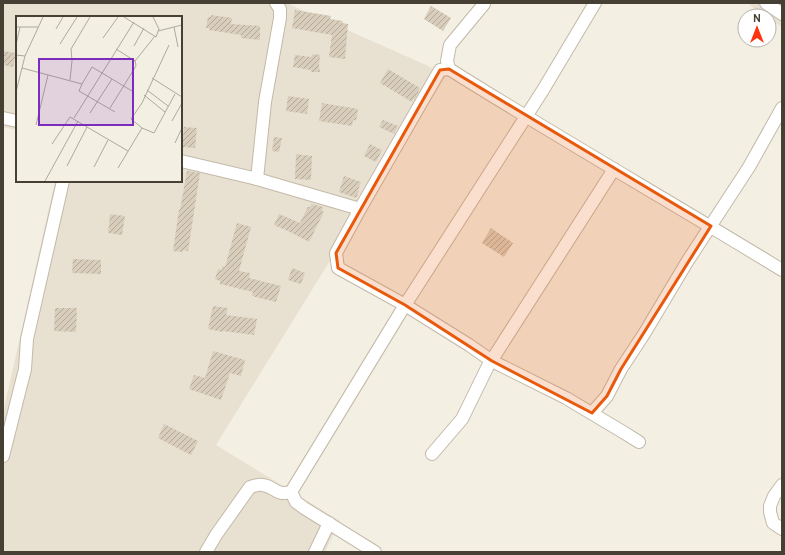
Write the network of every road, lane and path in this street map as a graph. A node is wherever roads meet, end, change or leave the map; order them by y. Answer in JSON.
{"nodes":[{"id":1,"x":276,"y":3,"type":"edge"},
{"id":2,"x":595,"y":3,"type":"edge"},
{"id":3,"x":766,"y":3,"type":"edge"},
{"id":4,"x":484,"y":4,"type":"edge"},
{"id":5,"x":782,"y":14,"type":"edge"},
{"id":6,"x":449,"y":69,"type":"junction"},
{"id":7,"x":782,"y":108,"type":"edge"},
{"id":8,"x":526,"y":117,"type":"junction"},
{"id":9,"x":3,"y":118,"type":"edge"},
{"id":10,"x":16,"y":121,"type":"edge"},
{"id":11,"x":182,"y":161,"type":"edge"},
{"id":12,"x":614,"y":170,"type":"junction"},
{"id":13,"x":257,"y":179,"type":"junction"},
{"id":14,"x":64,"y":182,"type":"edge"},
{"id":15,"x":360,"y":209,"type":"junction"},
{"id":16,"x":711,"y":226,"type":"junction"},
{"id":17,"x":782,"y":270,"type":"edge"},
{"id":18,"x":405,"y":305,"type":"junction"},
{"id":19,"x":492,"y":360,"type":"junction"},
{"id":20,"x":592,"y":413,"type":"junction"},
{"id":21,"x":639,"y":442,"type":"dead end"},
{"id":22,"x":432,"y":454,"type":"dead end"},
{"id":23,"x":3,"y":456,"type":"edge"},
{"id":24,"x":782,"y":485,"type":"edge"},
{"id":25,"x":291,"y":492,"type":"junction"},
{"id":26,"x":329,"y":523,"type":"junction"},
{"id":27,"x":782,"y":529,"type":"edge"},
{"id":28,"x":206,"y":552,"type":"edge"},
{"id":29,"x":315,"y":552,"type":"edge"},
{"id":30,"x":375,"y":552,"type":"edge"}],
"edges":[{"from":1,"to":13,"type":"street"},
{"from":2,"to":8,"type":"street"},
{"from":3,"to":5,"type":"street"},
{"from":4,"to":6,"type":"street"},
{"from":6,"to":8,"type":"street"},
{"from":6,"to":15,"type":"street"},
{"from":7,"to":16,"type":"street"},
{"from":8,"to":12,"type":"street"},
{"from":8,"to":18,"type":"street"},
{"from":9,"to":10,"type":"street"},
{"from":11,"to":13,"type":"street"},
{"from":12,"to":16,"type":"street"},
{"from":12,"to":19,"type":"street"},
{"from":13,"to":15,"type":"street"},
{"from":14,"to":23,"type":"street"},
{"from":15,"to":18,"type":"street"},
{"from":16,"to":17,"type":"street"},
{"from":16,"to":20,"type":"street"},
{"from":18,"to":19,"type":"street"},
{"from":18,"to":25,"type":"street"},
{"from":19,"to":20,"type":"street"},
{"from":19,"to":22,"type":"street"},
{"from":20,"to":21,"type":"street"},
{"from":24,"to":27,"type":"street"},
{"from":25,"to":26,"type":"street"},
{"from":25,"to":28,"type":"street"},
{"from":26,"to":29,"type":"street"},
{"from":26,"to":30,"type":"street"}]}
